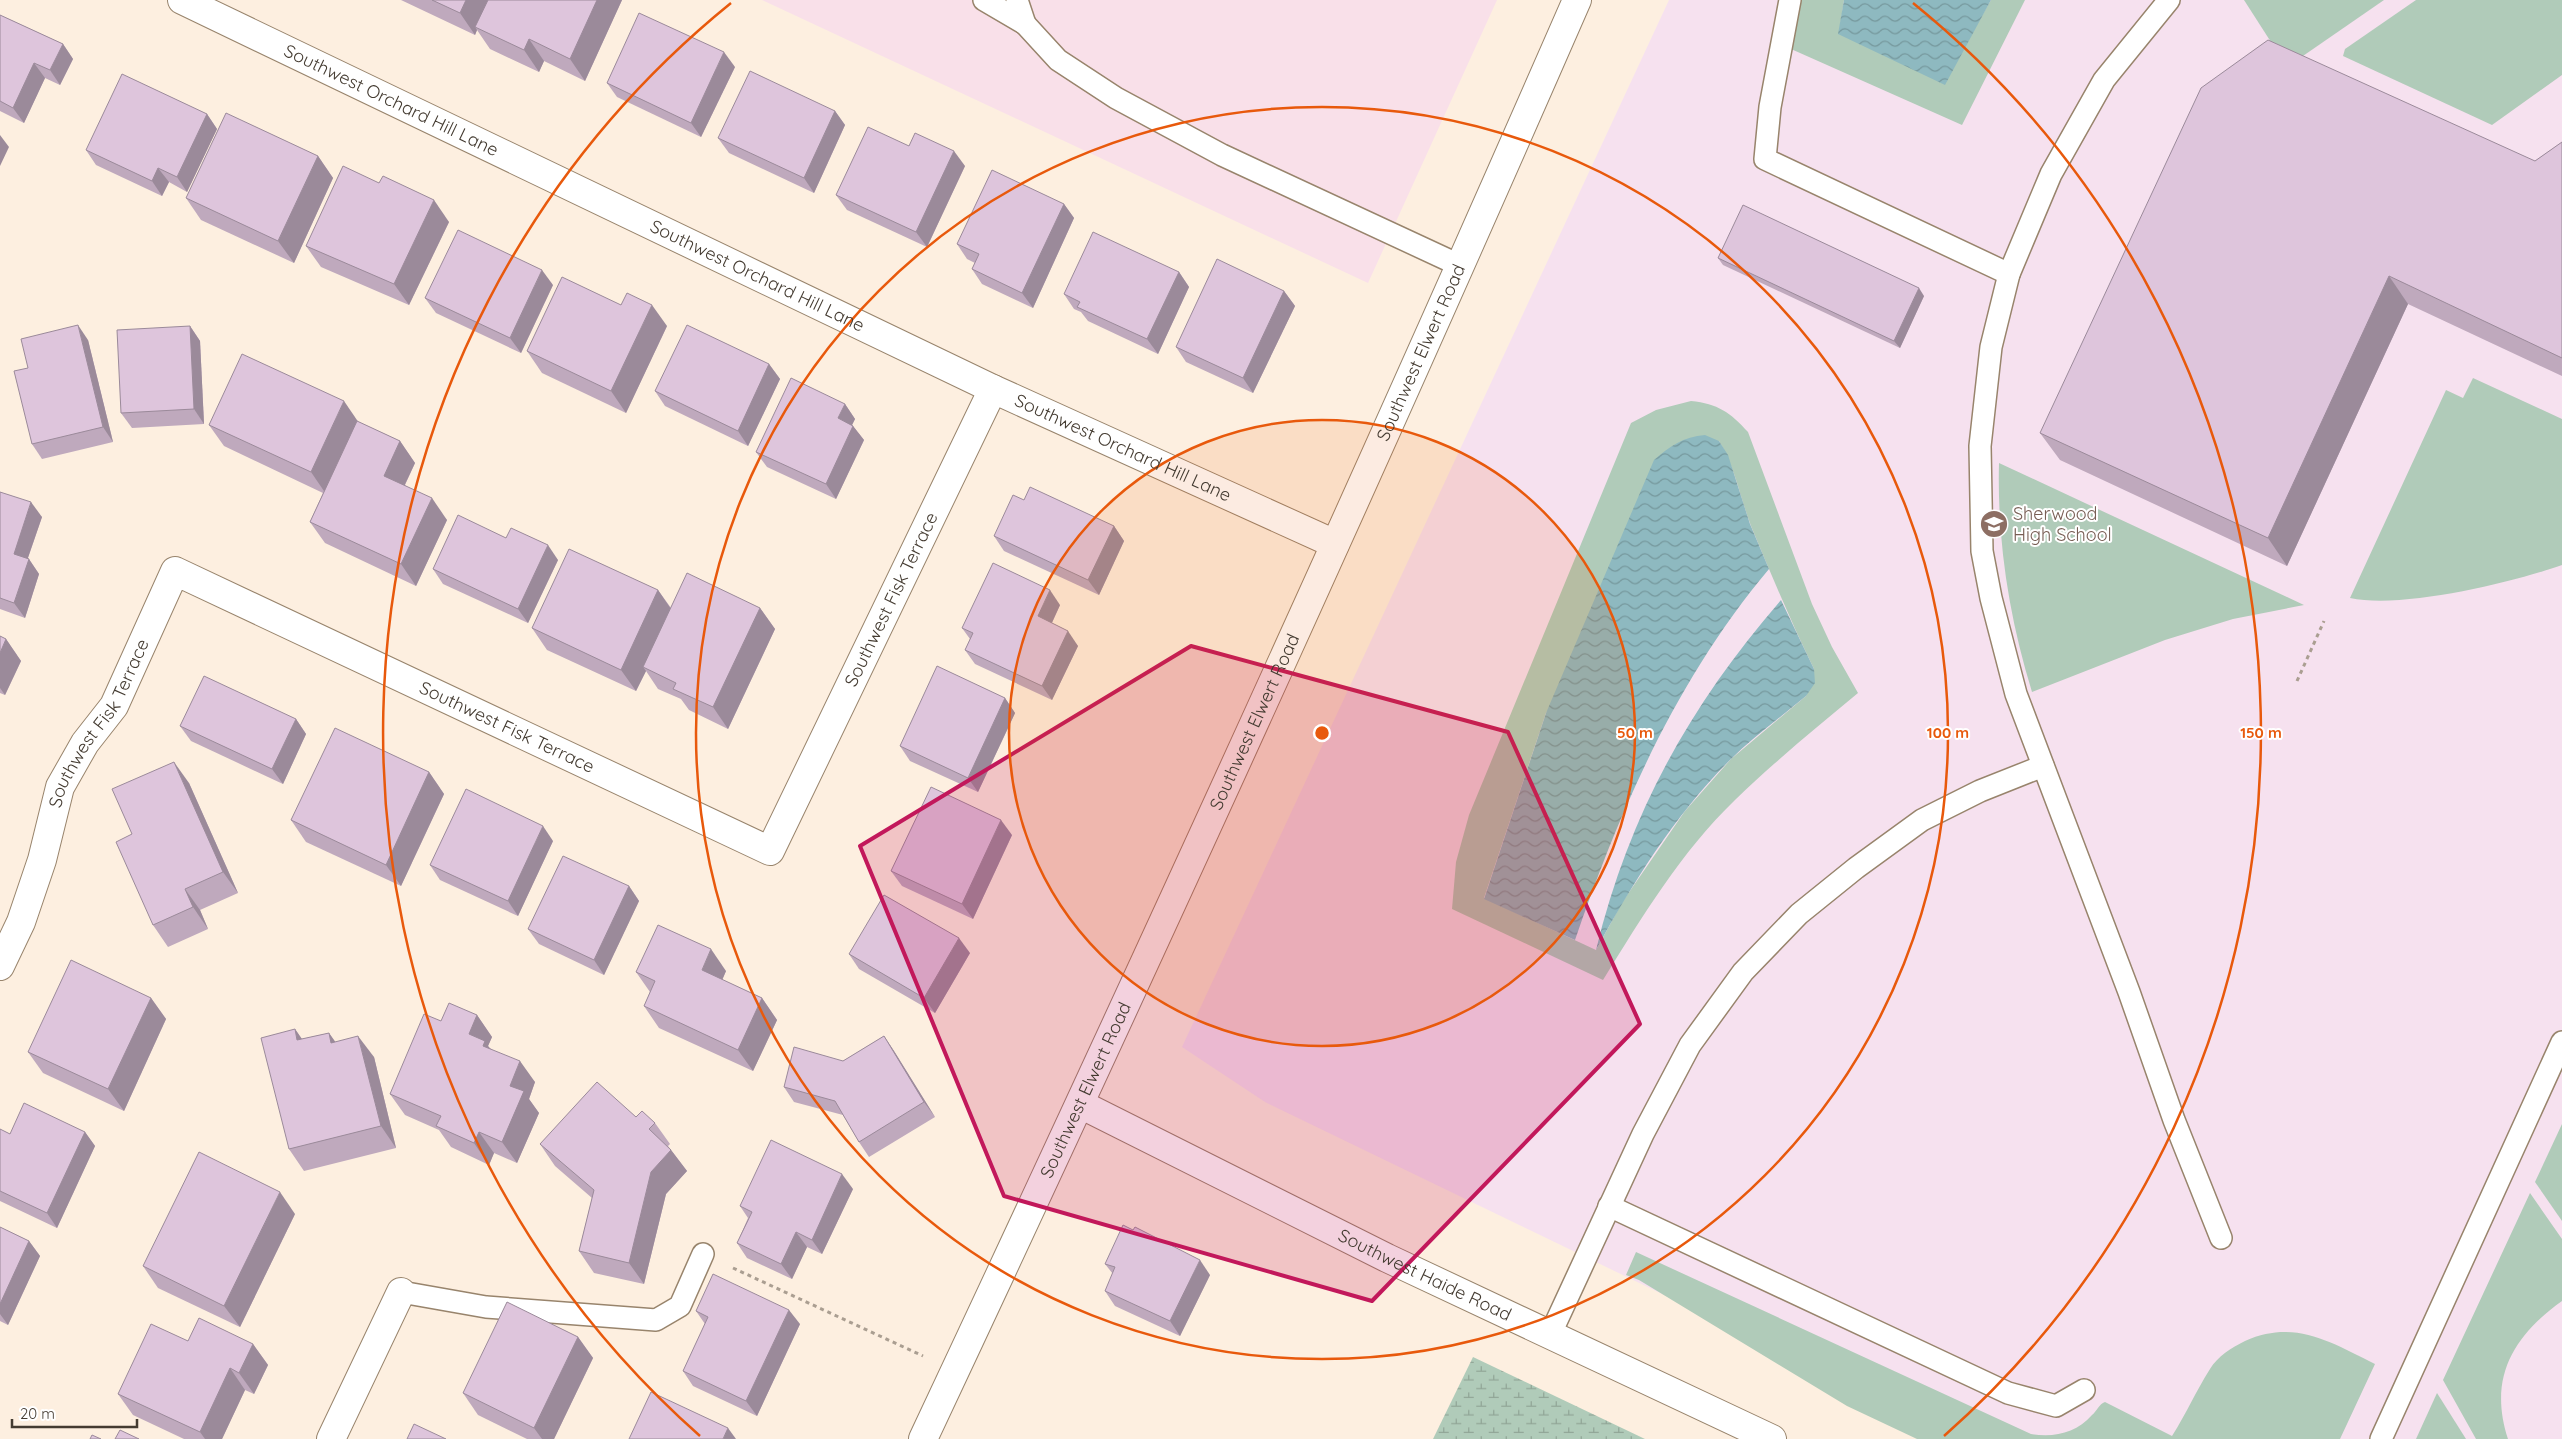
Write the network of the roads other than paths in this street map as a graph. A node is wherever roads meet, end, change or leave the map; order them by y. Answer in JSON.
{"nodes":[{"id":1,"x":182,"y":0,"type":"edge"},
{"id":2,"x":984,"y":0,"type":"edge"},
{"id":3,"x":1017,"y":0,"type":"edge"},
{"id":4,"x":1577,"y":0,"type":"edge"},
{"id":5,"x":1790,"y":0,"type":"edge"},
{"id":6,"x":2169,"y":0,"type":"edge"},
{"id":7,"x":1025,"y":24,"type":"junction"},
{"id":8,"x":1461,"y":266,"type":"junction"},
{"id":9,"x":2009,"y":274,"type":"junction"},
{"id":10,"x":993,"y":389,"type":"junction"},
{"id":11,"x":1335,"y":544,"type":"junction"},
{"id":12,"x":2043,"y":766,"type":"junction"},
{"id":13,"x":0,"y":966,"type":"edge"},
{"id":14,"x":2562,"y":1042,"type":"edge"},
{"id":15,"x":1080,"y":1104,"type":"junction"},
{"id":16,"x":1608,"y":1206,"type":"junction"},
{"id":17,"x":2221,"y":1238,"type":"dead end"},
{"id":18,"x":703,"y":1254,"type":"road end"},
{"id":19,"x":401,"y":1292,"type":"joint"},
{"id":20,"x":1551,"y":1333,"type":"junction"},
{"id":21,"x":2084,"y":1390,"type":"dead end"},
{"id":22,"x":331,"y":1439,"type":"edge"},
{"id":23,"x":923,"y":1439,"type":"edge"},
{"id":24,"x":1772,"y":1439,"type":"edge"},
{"id":25,"x":2381,"y":1439,"type":"edge"}],
"edges":[{"from":1,"to":10,"type":"street","name":"Southwest Orchard Hill Lane"},
{"from":2,"to":7,"type":"lane"},
{"from":3,"to":7,"type":"lane"},
{"from":4,"to":8,"type":"street","name":"Southwest Elwert Road"},
{"from":5,"to":9,"type":"lane"},
{"from":6,"to":9,"type":"lane"},
{"from":7,"to":8,"type":"lane"},
{"from":8,"to":11,"type":"street","name":"Southwest Elwert Road"},
{"from":9,"to":12,"type":"lane"},
{"from":10,"to":11,"type":"street","name":"Southwest Orchard Hill Lane"},
{"from":10,"to":13,"type":"street","name":"Southwest Fisk Terrace"},
{"from":11,"to":15,"type":"street","name":"Southwest Elwert Road"},
{"from":12,"to":16,"type":"lane"},
{"from":12,"to":17,"type":"lane"},
{"from":14,"to":25,"type":"lane"},
{"from":15,"to":20,"type":"street","name":"Southwest Haide Road"},
{"from":15,"to":23,"type":"street","name":"Southwest Elwert Road"},
{"from":16,"to":20,"type":"lane"},
{"from":16,"to":21,"type":"lane"},
{"from":18,"to":19,"type":"lane"},
{"from":19,"to":22,"type":"street"},
{"from":20,"to":24,"type":"street","name":"Southwest Haide Road"}]}
